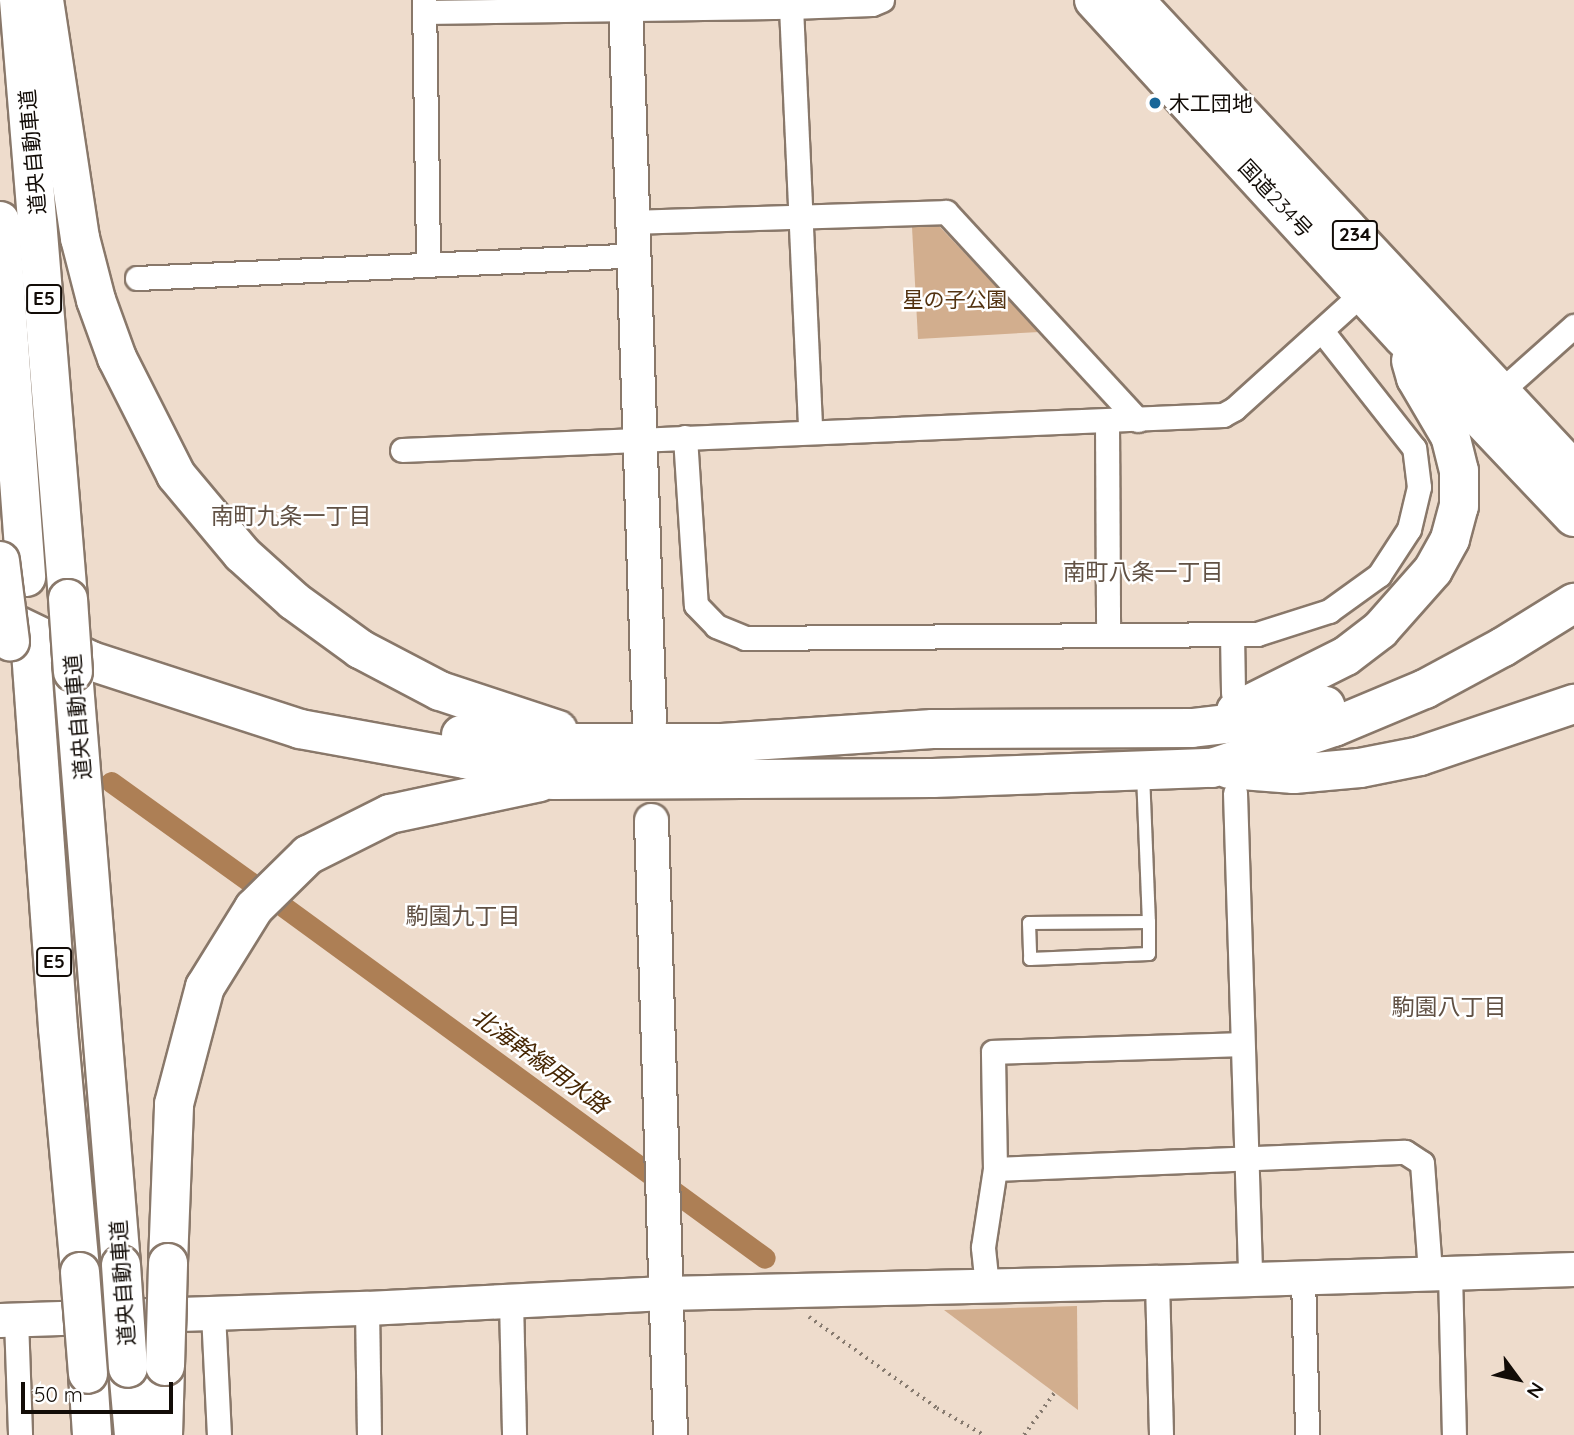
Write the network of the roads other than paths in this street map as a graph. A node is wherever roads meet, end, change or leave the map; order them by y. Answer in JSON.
{"nodes":[{"id":1,"x":19,"y":0,"type":"edge"},
{"id":2,"x":44,"y":0,"type":"edge"},
{"id":3,"x":883,"y":0,"type":"edge"},
{"id":4,"x":1094,"y":0,"type":"edge"},
{"id":5,"x":1134,"y":0,"type":"edge"},
{"id":6,"x":625,"y":5,"type":"edge"},
{"id":7,"x":424,"y":6,"type":"edge"},
{"id":8,"x":791,"y":7,"type":"junction"},
{"id":9,"x":799,"y":218,"type":"junction"},
{"id":10,"x":0,"y":221,"type":"edge"},
{"id":11,"x":633,"y":222,"type":"junction"},
{"id":12,"x":634,"y":255,"type":"junction"},
{"id":13,"x":428,"y":265,"type":"junction"},
{"id":14,"x":137,"y":278,"type":"dead end"},
{"id":15,"x":1376,"y":281,"type":"junction"},
{"id":16,"x":1574,"y":326,"type":"edge"},
{"id":17,"x":1322,"y":331,"type":"junction"},
{"id":18,"x":1403,"y":337,"type":"junction"},
{"id":19,"x":1488,"y":402,"type":"junction"},
{"id":20,"x":1138,"y":420,"type":"junction"},
{"id":21,"x":1107,"y":421,"type":"junction"},
{"id":22,"x":810,"y":432,"type":"junction"},
{"id":23,"x":685,"y":437,"type":"junction"},
{"id":24,"x":639,"y":440,"type":"junction"},
{"id":25,"x":402,"y":450,"type":"dead end"},
{"id":26,"x":1574,"y":471,"type":"edge"},
{"id":27,"x":1574,"y":517,"type":"edge"},
{"id":28,"x":9,"y":577,"type":"edge"},
{"id":29,"x":1571,"y":587,"type":"edge"},
{"id":30,"x":1108,"y":634,"type":"junction"},
{"id":31,"x":1232,"y":634,"type":"junction"},
{"id":32,"x":14,"y":636,"type":"edge"},
{"id":33,"x":1233,"y":693,"type":"dead end"},
{"id":34,"x":1574,"y":704,"type":"edge"},
{"id":35,"x":649,"y":722,"type":"dead end"},
{"id":36,"x":1192,"y":727,"type":"junction"},
{"id":37,"x":600,"y":743,"type":"junction"},
{"id":38,"x":1142,"y":770,"type":"junction"},
{"id":39,"x":553,"y":779,"type":"junction"},
{"id":40,"x":1224,"y":780,"type":"junction"},
{"id":41,"x":651,"y":820,"type":"dead end"},
{"id":42,"x":1149,"y":922,"type":"junction"},
{"id":43,"x":1241,"y":1044,"type":"junction"},
{"id":44,"x":1244,"y":1159,"type":"junction"},
{"id":45,"x":995,"y":1169,"type":"junction"},
{"id":46,"x":1574,"y":1269,"type":"edge"},
{"id":47,"x":1440,"y":1273,"type":"junction"},
{"id":48,"x":1303,"y":1278,"type":"junction"},
{"id":49,"x":1250,"y":1279,"type":"junction"},
{"id":50,"x":1157,"y":1282,"type":"junction"},
{"id":51,"x":987,"y":1286,"type":"junction"},
{"id":52,"x":665,"y":1293,"type":"junction"},
{"id":53,"x":511,"y":1300,"type":"junction"},
{"id":54,"x":367,"y":1308,"type":"junction"},
{"id":55,"x":213,"y":1313,"type":"junction"},
{"id":56,"x":8,"y":1320,"type":"edge"},
{"id":57,"x":13,"y":1429,"type":"edge"},
{"id":58,"x":92,"y":1435,"type":"edge"},
{"id":59,"x":134,"y":1435,"type":"edge"},
{"id":60,"x":163,"y":1435,"type":"edge"},
{"id":61,"x":219,"y":1435,"type":"edge"},
{"id":62,"x":369,"y":1435,"type":"edge"},
{"id":63,"x":514,"y":1435,"type":"edge"},
{"id":64,"x":670,"y":1435,"type":"edge"},
{"id":65,"x":1161,"y":1435,"type":"edge"},
{"id":66,"x":1307,"y":1435,"type":"edge"},
{"id":67,"x":1454,"y":1435,"type":"edge"}],
"edges":[{"from":1,"to":59,"type":"highway","name":"道央自動車道","number":"E5","bridge":true},
{"from":2,"to":37,"type":"highway"},
{"from":3,"to":8,"type":"street"},
{"from":4,"to":15,"type":"highway","name":"国道234号","number":"234"},
{"from":5,"to":15,"type":"highway","name":"国道234号","number":"234"},
{"from":6,"to":7,"type":"street"},
{"from":6,"to":8,"type":"street"},
{"from":6,"to":11,"type":"street"},
{"from":7,"to":13,"type":"street"},
{"from":8,"to":9,"type":"street"},
{"from":9,"to":11,"type":"street"},
{"from":9,"to":20,"type":"street"},
{"from":9,"to":22,"type":"street"},
{"from":10,"to":28,"type":"highway","name":"道央自動車道","number":"E5"},
{"from":11,"to":12,"type":"street"},
{"from":12,"to":13,"type":"street"},
{"from":12,"to":24,"type":"street"},
{"from":13,"to":14,"type":"street"},
{"from":15,"to":17,"type":"street"},
{"from":15,"to":18,"type":"highway","name":"国道234号","number":"234"},
{"from":15,"to":19,"type":"highway","name":"国道234号","number":"234"},
{"from":16,"to":19,"type":"street"},
{"from":17,"to":20,"type":"street"},
{"from":17,"to":31,"type":"street"},
{"from":18,"to":19,"type":"highway","name":"国道234号","number":"234"},
{"from":18,"to":36,"type":"highway"},
{"from":19,"to":26,"type":"highway","name":"国道234号","number":"234"},
{"from":19,"to":27,"type":"highway","name":"国道234号","number":"234"},
{"from":20,"to":21,"type":"street"},
{"from":21,"to":22,"type":"street"},
{"from":21,"to":30,"type":"street"},
{"from":22,"to":23,"type":"street"},
{"from":23,"to":24,"type":"street"},
{"from":23,"to":30,"type":"street"},
{"from":24,"to":25,"type":"street"},
{"from":24,"to":35,"type":"street"},
{"from":28,"to":32,"type":"highway","name":"道央自動車道","number":"E5"},
{"from":28,"to":37,"type":"highway"},
{"from":29,"to":36,"type":"highway"},
{"from":29,"to":40,"type":"highway"},
{"from":30,"to":31,"type":"street"},
{"from":31,"to":33,"type":"street"},
{"from":32,"to":39,"type":"highway"},
{"from":32,"to":58,"type":"highway","name":"道央自動車道","number":"E5","bridge":true},
{"from":34,"to":40,"type":"highway"},
{"from":36,"to":37,"type":"highway"},
{"from":38,"to":39,"type":"highway"},
{"from":38,"to":40,"type":"highway"},
{"from":38,"to":42,"type":"lane"},
{"from":39,"to":60,"type":"highway","bridge":true},
{"from":40,"to":43,"type":"street"},
{"from":41,"to":52,"type":"street"},
{"from":42,"to":42,"type":"lane"},
{"from":43,"to":44,"type":"street"},
{"from":43,"to":45,"type":"street"},
{"from":44,"to":45,"type":"street"},
{"from":44,"to":47,"type":"street"},
{"from":44,"to":49,"type":"street"},
{"from":45,"to":51,"type":"street"},
{"from":46,"to":47,"type":"street"},
{"from":47,"to":48,"type":"street"},
{"from":47,"to":67,"type":"street"},
{"from":48,"to":49,"type":"street"},
{"from":48,"to":66,"type":"street"},
{"from":49,"to":50,"type":"street"},
{"from":50,"to":51,"type":"street"},
{"from":50,"to":65,"type":"street"},
{"from":51,"to":52,"type":"street"},
{"from":52,"to":53,"type":"street"},
{"from":52,"to":64,"type":"street"},
{"from":53,"to":54,"type":"street"},
{"from":53,"to":63,"type":"street"},
{"from":54,"to":55,"type":"street"},
{"from":54,"to":62,"type":"street"},
{"from":55,"to":56,"type":"street"},
{"from":55,"to":61,"type":"street"},
{"from":56,"to":57,"type":"street"}]}
